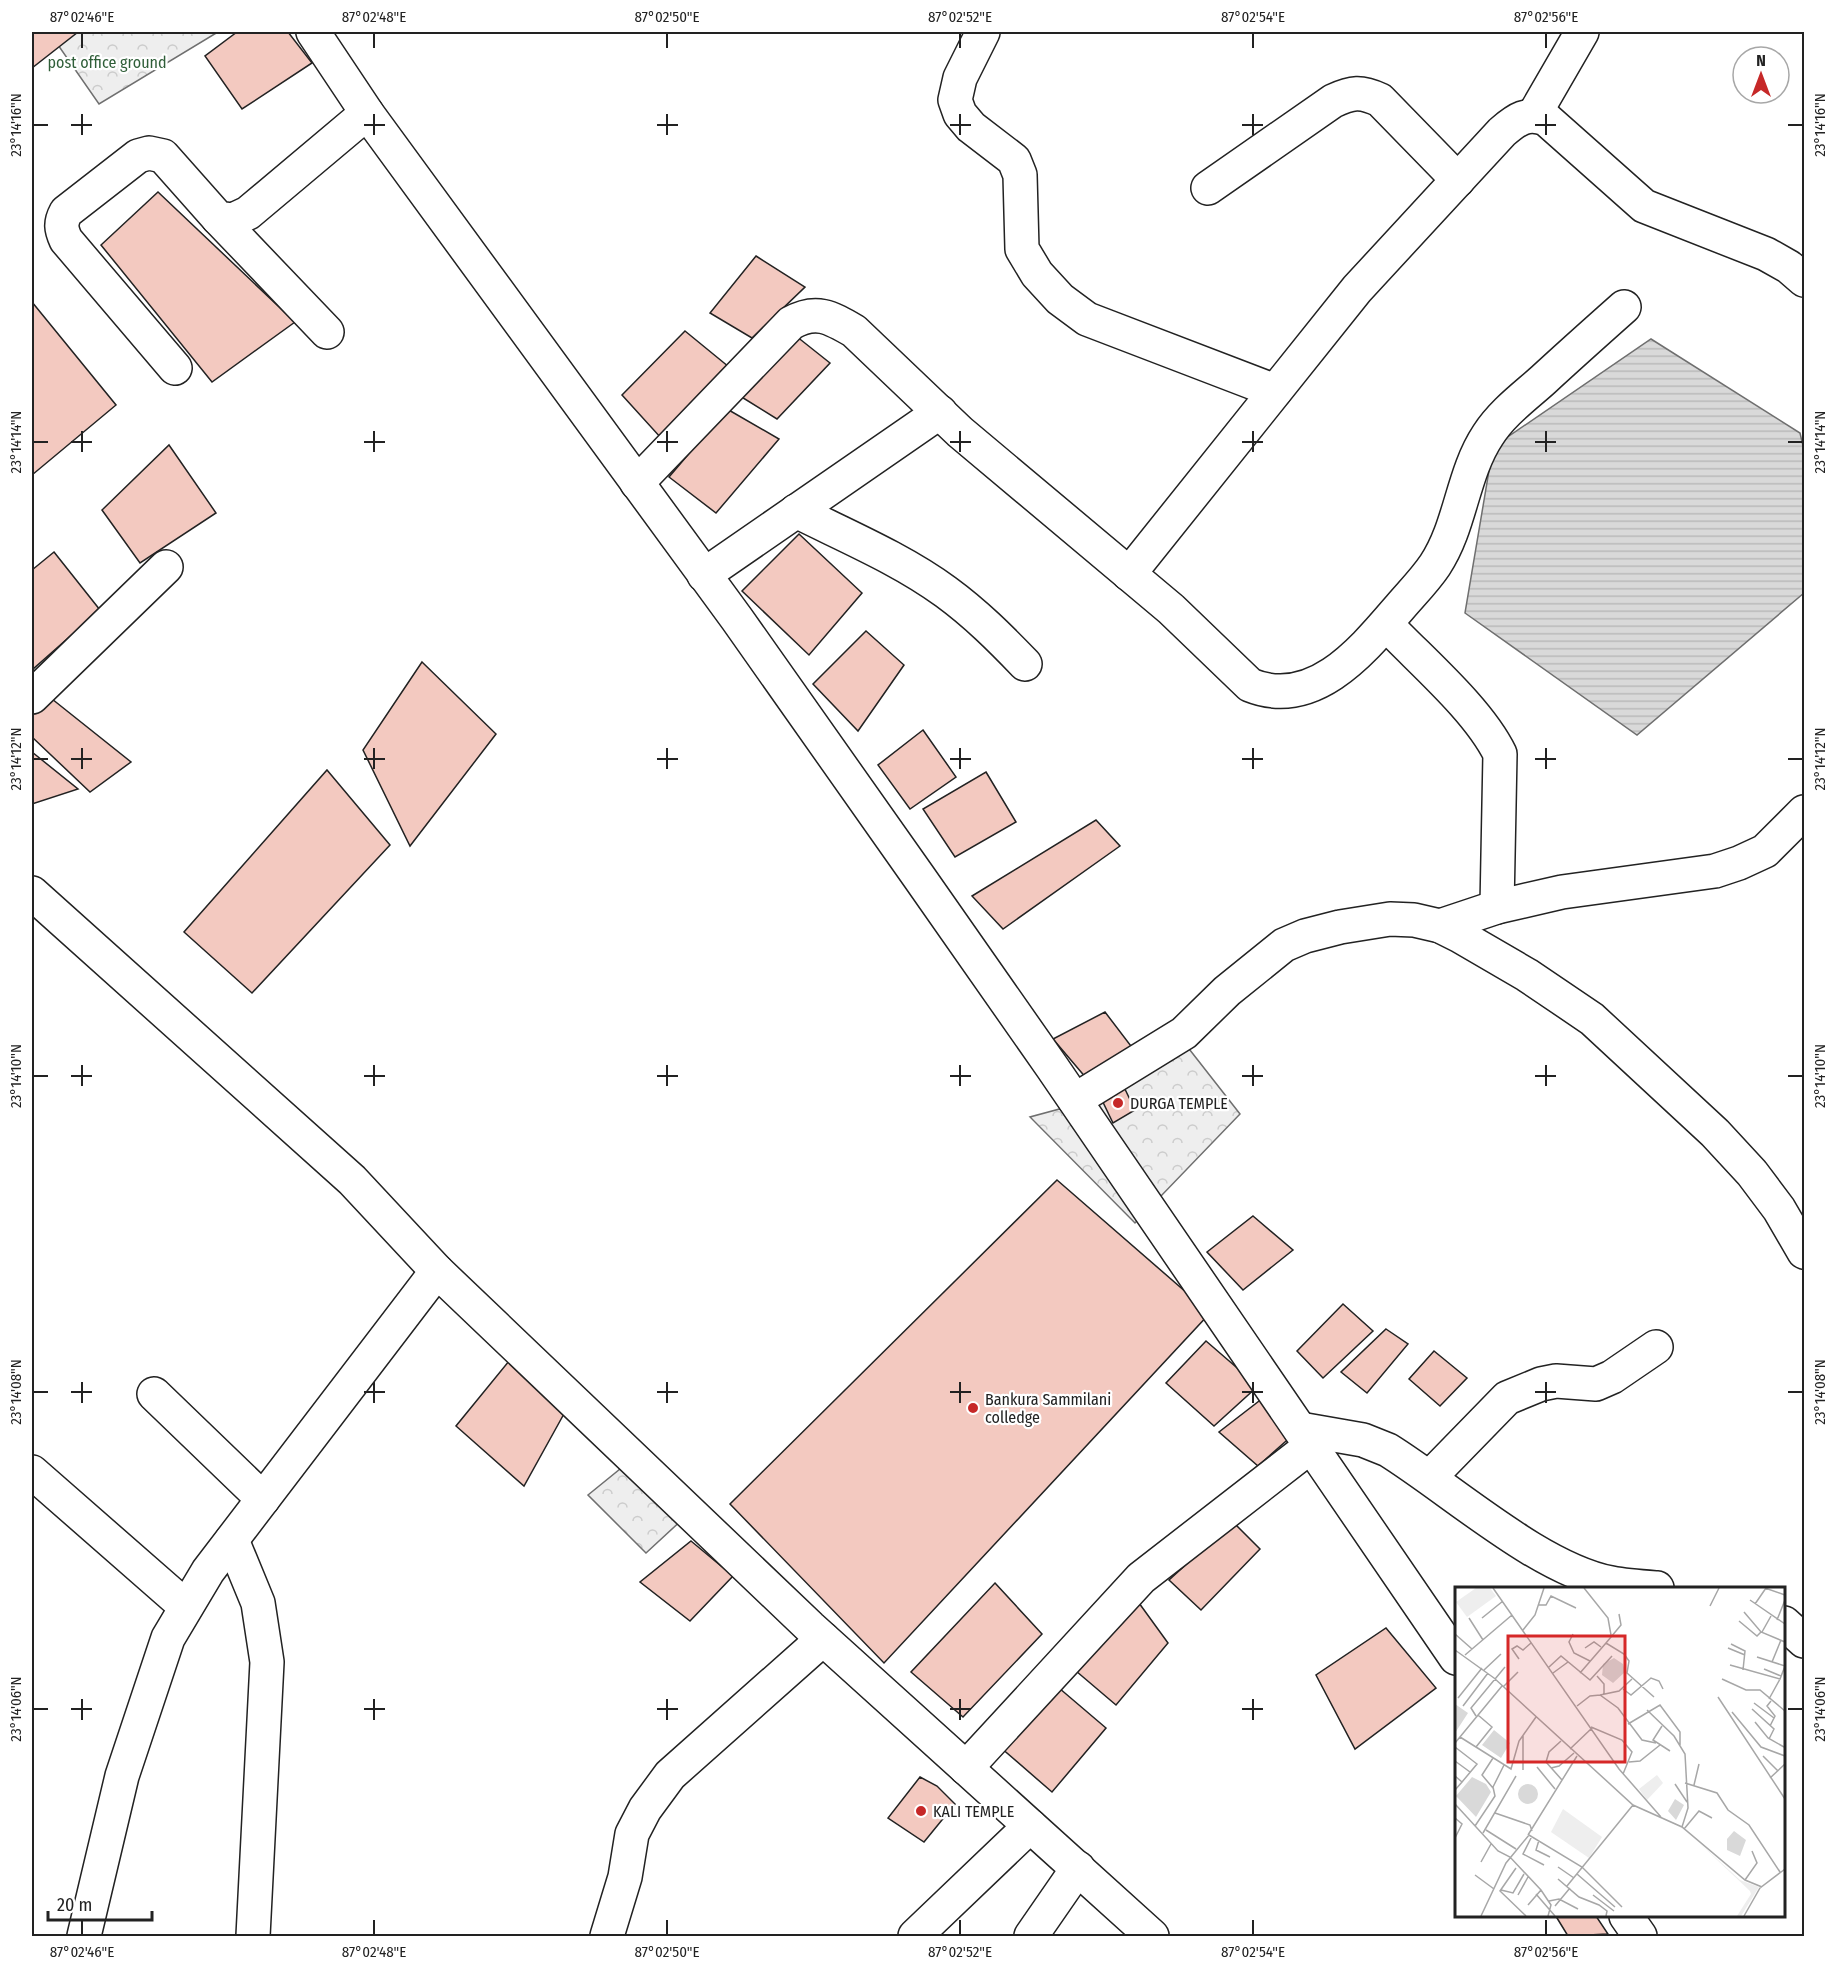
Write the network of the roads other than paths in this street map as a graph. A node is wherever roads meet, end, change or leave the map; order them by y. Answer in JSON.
{"nodes":[{"id":1,"x":313,"y":32,"type":"edge"},
{"id":2,"x":983,"y":32,"type":"edge"},
{"id":3,"x":1582,"y":32,"type":"edge"},
{"id":4,"x":367,"y":113,"type":"junction"},
{"id":5,"x":1534,"y":115,"type":"junction"},
{"id":6,"x":1458,"y":180,"type":"junction"},
{"id":7,"x":1208,"y":188,"type":"dead end"},
{"id":8,"x":218,"y":218,"type":"junction"},
{"id":9,"x":1804,"y":280,"type":"edge"},
{"id":10,"x":1624,"y":307,"type":"dead end"},
{"id":11,"x":327,"y":333,"type":"dead end"},
{"id":12,"x":175,"y":368,"type":"dead end"},
{"id":13,"x":1275,"y":391,"type":"junction"},
{"id":14,"x":940,"y":412,"type":"junction"},
{"id":15,"x":637,"y":483,"type":"junction"},
{"id":16,"x":796,"y":511,"type":"junction"},
{"id":17,"x":166,"y":567,"type":"dead end"},
{"id":18,"x":1129,"y":574,"type":"junction"},
{"id":19,"x":704,"y":575,"type":"junction"},
{"id":20,"x":1386,"y":624,"type":"junction"},
{"id":21,"x":1025,"y":664,"type":"dead end"},
{"id":22,"x":32,"y":697,"type":"edge"},
{"id":23,"x":1800,"y":824,"type":"edge"},
{"id":24,"x":32,"y":893,"type":"edge"},
{"id":25,"x":1497,"y":907,"type":"junction"},
{"id":26,"x":1440,"y":926,"type":"junction"},
{"id":27,"x":1075,"y":1100,"type":"junction"},
{"id":28,"x":1804,"y":1252,"type":"edge"},
{"id":29,"x":437,"y":1271,"type":"junction"},
{"id":30,"x":1656,"y":1347,"type":"dead end"},
{"id":31,"x":154,"y":1394,"type":"dead end"},
{"id":32,"x":1306,"y":1438,"type":"junction"},
{"id":33,"x":32,"y":1472,"type":"edge"},
{"id":34,"x":1430,"y":1477,"type":"junction"},
{"id":35,"x":263,"y":1499,"type":"junction"},
{"id":36,"x":232,"y":1540,"type":"junction"},
{"id":37,"x":1648,"y":1587,"type":"edge"},
{"id":38,"x":185,"y":1606,"type":"junction"},
{"id":39,"x":1785,"y":1624,"type":"edge"},
{"id":40,"x":823,"y":1639,"type":"junction"},
{"id":41,"x":1804,"y":1641,"type":"edge"},
{"id":42,"x":1455,"y":1657,"type":"edge"},
{"id":43,"x":966,"y":1768,"type":"junction"},
{"id":44,"x":1030,"y":1826,"type":"junction"},
{"id":45,"x":1078,"y":1869,"type":"junction"},
{"id":46,"x":1627,"y":1917,"type":"edge"},
{"id":47,"x":84,"y":1936,"type":"edge"},
{"id":48,"x":253,"y":1936,"type":"edge"},
{"id":49,"x":607,"y":1936,"type":"edge"},
{"id":50,"x":915,"y":1936,"type":"edge"},
{"id":51,"x":1031,"y":1936,"type":"edge"},
{"id":52,"x":1152,"y":1936,"type":"edge"},
{"id":53,"x":1640,"y":1936,"type":"edge"}],
"edges":[{"from":1,"to":4,"type":"street"},
{"from":2,"to":13,"type":"street"},
{"from":3,"to":5,"type":"street"},
{"from":4,"to":8,"type":"street"},
{"from":4,"to":15,"type":"street"},
{"from":5,"to":6,"type":"street"},
{"from":5,"to":9,"type":"street"},
{"from":6,"to":7,"type":"street"},
{"from":6,"to":13,"type":"street"},
{"from":8,"to":11,"type":"street"},
{"from":8,"to":12,"type":"street"},
{"from":10,"to":20,"type":"street"},
{"from":13,"to":18,"type":"street"},
{"from":14,"to":15,"type":"street"},
{"from":14,"to":16,"type":"street"},
{"from":14,"to":18,"type":"street"},
{"from":15,"to":19,"type":"street"},
{"from":16,"to":19,"type":"street"},
{"from":16,"to":21,"type":"street"},
{"from":17,"to":22,"type":"street"},
{"from":18,"to":20,"type":"street"},
{"from":19,"to":27,"type":"street"},
{"from":20,"to":25,"type":"street"},
{"from":23,"to":25,"type":"street"},
{"from":24,"to":29,"type":"street"},
{"from":25,"to":26,"type":"street"},
{"from":26,"to":27,"type":"street"},
{"from":26,"to":28,"type":"street"},
{"from":27,"to":32,"type":"street"},
{"from":29,"to":35,"type":"street"},
{"from":29,"to":40,"type":"street"},
{"from":30,"to":34,"type":"street"},
{"from":31,"to":35,"type":"street"},
{"from":32,"to":34,"type":"street"},
{"from":32,"to":42,"type":"street"},
{"from":32,"to":43,"type":"street"},
{"from":33,"to":38,"type":"street"},
{"from":34,"to":37,"type":"street"},
{"from":35,"to":36,"type":"street"},
{"from":36,"to":38,"type":"street"},
{"from":36,"to":48,"type":"street"},
{"from":38,"to":47,"type":"street"},
{"from":39,"to":41,"type":"street"},
{"from":40,"to":43,"type":"street"},
{"from":40,"to":49,"type":"street"},
{"from":43,"to":44,"type":"street"},
{"from":44,"to":45,"type":"street"},
{"from":44,"to":50,"type":"street"},
{"from":45,"to":51,"type":"street"},
{"from":45,"to":52,"type":"street"},
{"from":46,"to":53,"type":"street"}]}
